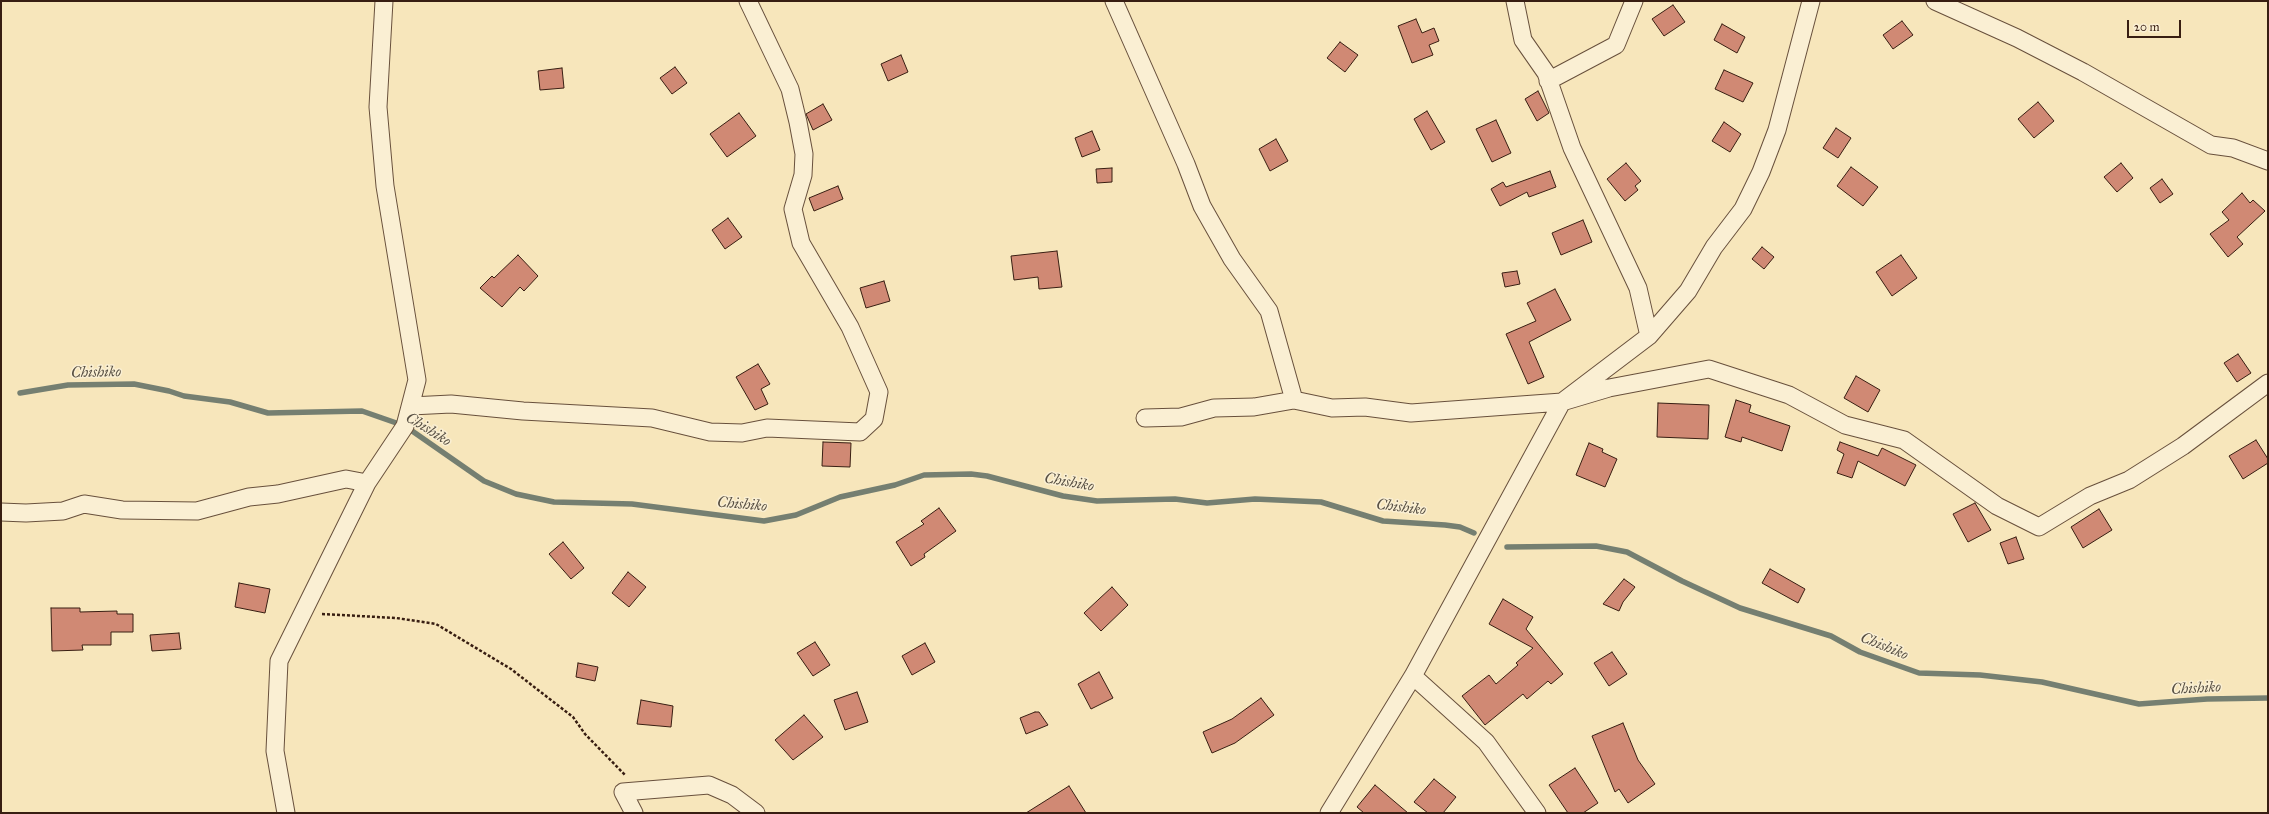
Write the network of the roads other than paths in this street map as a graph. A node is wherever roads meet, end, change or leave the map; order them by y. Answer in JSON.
{"nodes":[{"id":1,"x":384,"y":1,"type":"edge"},
{"id":2,"x":748,"y":1,"type":"edge"},
{"id":3,"x":1114,"y":1,"type":"edge"},
{"id":4,"x":1515,"y":1,"type":"edge"},
{"id":5,"x":1634,"y":1,"type":"edge"},
{"id":6,"x":1811,"y":1,"type":"edge"},
{"id":7,"x":1935,"y":1,"type":"edge"},
{"id":8,"x":1548,"y":81,"type":"junction"},
{"id":9,"x":2268,"y":161,"type":"edge"},
{"id":10,"x":1649,"y":336,"type":"junction"},
{"id":11,"x":2268,"y":383,"type":"edge"},
{"id":12,"x":1294,"y":400,"type":"junction"},
{"id":13,"x":1562,"y":402,"type":"junction"},
{"id":14,"x":411,"y":406,"type":"junction"},
{"id":15,"x":1145,"y":418,"type":"dead end"},
{"id":16,"x":367,"y":483,"type":"junction"},
{"id":17,"x":1,"y":512,"type":"edge"},
{"id":18,"x":1413,"y":676,"type":"junction"},
{"id":19,"x":286,"y":813,"type":"edge"},
{"id":20,"x":634,"y":813,"type":"edge"},
{"id":21,"x":756,"y":813,"type":"edge"},
{"id":22,"x":1330,"y":813,"type":"edge"},
{"id":23,"x":1537,"y":813,"type":"edge"}],
"edges":[{"from":1,"to":14,"type":"street"},
{"from":2,"to":14,"type":"street"},
{"from":3,"to":12,"type":"street"},
{"from":4,"to":8,"type":"street"},
{"from":5,"to":8,"type":"street"},
{"from":6,"to":10,"type":"street"},
{"from":7,"to":9,"type":"street"},
{"from":8,"to":10,"type":"street"},
{"from":10,"to":13,"type":"street"},
{"from":11,"to":13,"type":"street"},
{"from":12,"to":13,"type":"street"},
{"from":12,"to":15,"type":"street"},
{"from":13,"to":18,"type":"street"},
{"from":14,"to":16,"type":"street"},
{"from":16,"to":17,"type":"street"},
{"from":16,"to":19,"type":"street"},
{"from":18,"to":22,"type":"street"},
{"from":18,"to":23,"type":"street"},
{"from":20,"to":21,"type":"street"}]}
